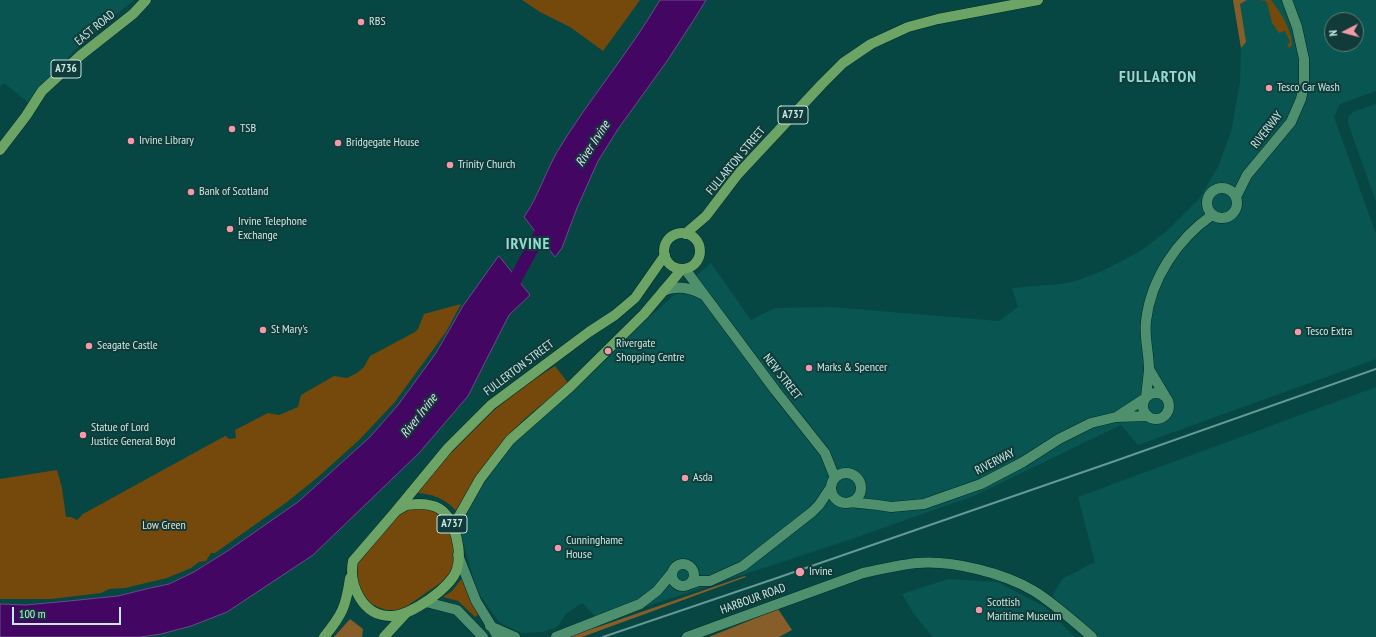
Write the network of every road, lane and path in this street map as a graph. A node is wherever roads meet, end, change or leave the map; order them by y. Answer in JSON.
{"nodes":[{"id":1,"x":146,"y":0,"type":"edge"},
{"id":2,"x":1038,"y":0,"type":"edge"},
{"id":3,"x":1279,"y":0,"type":"edge"},
{"id":4,"x":1287,"y":0,"type":"edge"},
{"id":5,"x":1297,"y":27,"type":"junction"},
{"id":6,"x":0,"y":150,"type":"edge"},
{"id":7,"x":1247,"y":175,"type":"junction"},
{"id":8,"x":1225,"y":188,"type":"junction"},
{"id":9,"x":1236,"y":198,"type":"junction"},
{"id":10,"x":1210,"y":212,"type":"junction"},
{"id":11,"x":706,"y":216,"type":"junction"},
{"id":12,"x":685,"y":234,"type":"junction"},
{"id":13,"x":696,"y":240,"type":"junction"},
{"id":14,"x":665,"y":255,"type":"junction"},
{"id":15,"x":684,"y":269,"type":"junction"},
{"id":16,"x":663,"y":291,"type":"junction"},
{"id":17,"x":704,"y":295,"type":"junction"},
{"id":18,"x":1148,"y":369,"type":"junction"},
{"id":19,"x":1166,"y":397,"type":"junction"},
{"id":20,"x":1145,"y":398,"type":"junction"},
{"id":21,"x":1148,"y":416,"type":"junction"},
{"id":22,"x":1116,"y":417,"type":"junction"},
{"id":23,"x":833,"y":482,"type":"junction"},
{"id":24,"x":860,"y":491,"type":"junction"},
{"id":25,"x":845,"y":502,"type":"junction"},
{"id":26,"x":878,"y":504,"type":"junction"},
{"id":27,"x":819,"y":505,"type":"junction"},
{"id":28,"x":396,"y":511,"type":"junction"},
{"id":29,"x":453,"y":527,"type":"junction"},
{"id":30,"x":458,"y":554,"type":"junction"},
{"id":31,"x":693,"y":569,"type":"junction"},
{"id":32,"x":351,"y":571,"type":"junction"},
{"id":33,"x":672,"y":574,"type":"junction"},
{"id":34,"x":719,"y":576,"type":"junction"},
{"id":35,"x":690,"y":584,"type":"junction"},
{"id":36,"x":426,"y":602,"type":"junction"},
{"id":37,"x":406,"y":613,"type":"junction"},
{"id":38,"x":490,"y":626,"type":"junction"},
{"id":39,"x":324,"y":637,"type":"edge"},
{"id":40,"x":384,"y":637,"type":"edge"},
{"id":41,"x":483,"y":637,"type":"edge"},
{"id":42,"x":498,"y":637,"type":"edge"},
{"id":43,"x":515,"y":637,"type":"edge"},
{"id":44,"x":556,"y":637,"type":"edge"},
{"id":45,"x":687,"y":637,"type":"edge"},
{"id":46,"x":1092,"y":637,"type":"edge"}],
"edges":[{"from":1,"to":6,"type":"main road","name":"EAST ROAD","number":"A736"},
{"from":2,"to":11,"type":"main road","name":"FULLARTON STREET","number":"A737"},
{"from":3,"to":5,"type":"street","name":"RIVERWAY"},
{"from":4,"to":5,"type":"street","name":"RIVERWAY"},
{"from":5,"to":7,"type":"street","name":"RIVERWAY"},
{"from":7,"to":8,"type":"street","name":"RIVERWAY"},
{"from":7,"to":9,"type":"street","name":"RIVERWAY"},
{"from":8,"to":9,"type":"street"},
{"from":8,"to":10,"type":"street"},
{"from":9,"to":10,"type":"street"},
{"from":10,"to":18,"type":"street"},
{"from":11,"to":12,"type":"main road","name":"FULLARTON STREET","number":"A737"},
{"from":11,"to":13,"type":"main road","name":"FULLARTON STREET","number":"A737"},
{"from":12,"to":13,"type":"main road"},
{"from":12,"to":14,"type":"main road","number":"A737"},
{"from":13,"to":15,"type":"main road","number":"A737"},
{"from":14,"to":15,"type":"main road"},
{"from":14,"to":28,"type":"main road","name":"FULLERTON STREET","number":"A737"},
{"from":15,"to":16,"type":"main road","number":"A737"},
{"from":15,"to":17,"type":"street","name":"NEW STREET"},
{"from":16,"to":17,"type":"street"},
{"from":16,"to":29,"type":"main road","number":"A737"},
{"from":17,"to":23,"type":"street","name":"NEW STREET"},
{"from":18,"to":19,"type":"street"},
{"from":18,"to":20,"type":"street"},
{"from":19,"to":20,"type":"street"},
{"from":19,"to":21,"type":"street"},
{"from":20,"to":21,"type":"street"},
{"from":20,"to":22,"type":"street","name":"RIVERWAY"},
{"from":21,"to":22,"type":"street","name":"RIVERWAY"},
{"from":22,"to":26,"type":"street","name":"RIVERWAY"},
{"from":23,"to":24,"type":"street"},
{"from":23,"to":25,"type":"street"},
{"from":23,"to":27,"type":"street"},
{"from":24,"to":25,"type":"street"},
{"from":24,"to":26,"type":"street","name":"RIVERWAY"},
{"from":25,"to":26,"type":"street","name":"RIVERWAY"},
{"from":25,"to":27,"type":"street"},
{"from":27,"to":34,"type":"street"},
{"from":28,"to":29,"type":"main road","number":"A737"},
{"from":28,"to":32,"type":"main road","number":"A737"},
{"from":29,"to":30,"type":"main road","number":"A737"},
{"from":30,"to":36,"type":"main road","number":"A737"},
{"from":30,"to":38,"type":"street"},
{"from":31,"to":33,"type":"street"},
{"from":31,"to":34,"type":"street"},
{"from":31,"to":35,"type":"street"},
{"from":32,"to":37,"type":"main road","number":"A737"},
{"from":32,"to":39,"type":"main road","number":"A737"},
{"from":33,"to":35,"type":"street"},
{"from":33,"to":44,"type":"street"},
{"from":34,"to":35,"type":"street"},
{"from":36,"to":37,"type":"main road","number":"A737"},
{"from":36,"to":41,"type":"street"},
{"from":37,"to":40,"type":"main road","number":"A737"},
{"from":38,"to":42,"type":"street"},
{"from":38,"to":43,"type":"street"},
{"from":45,"to":46,"type":"street","name":"HARBOUR ROAD"}]}
